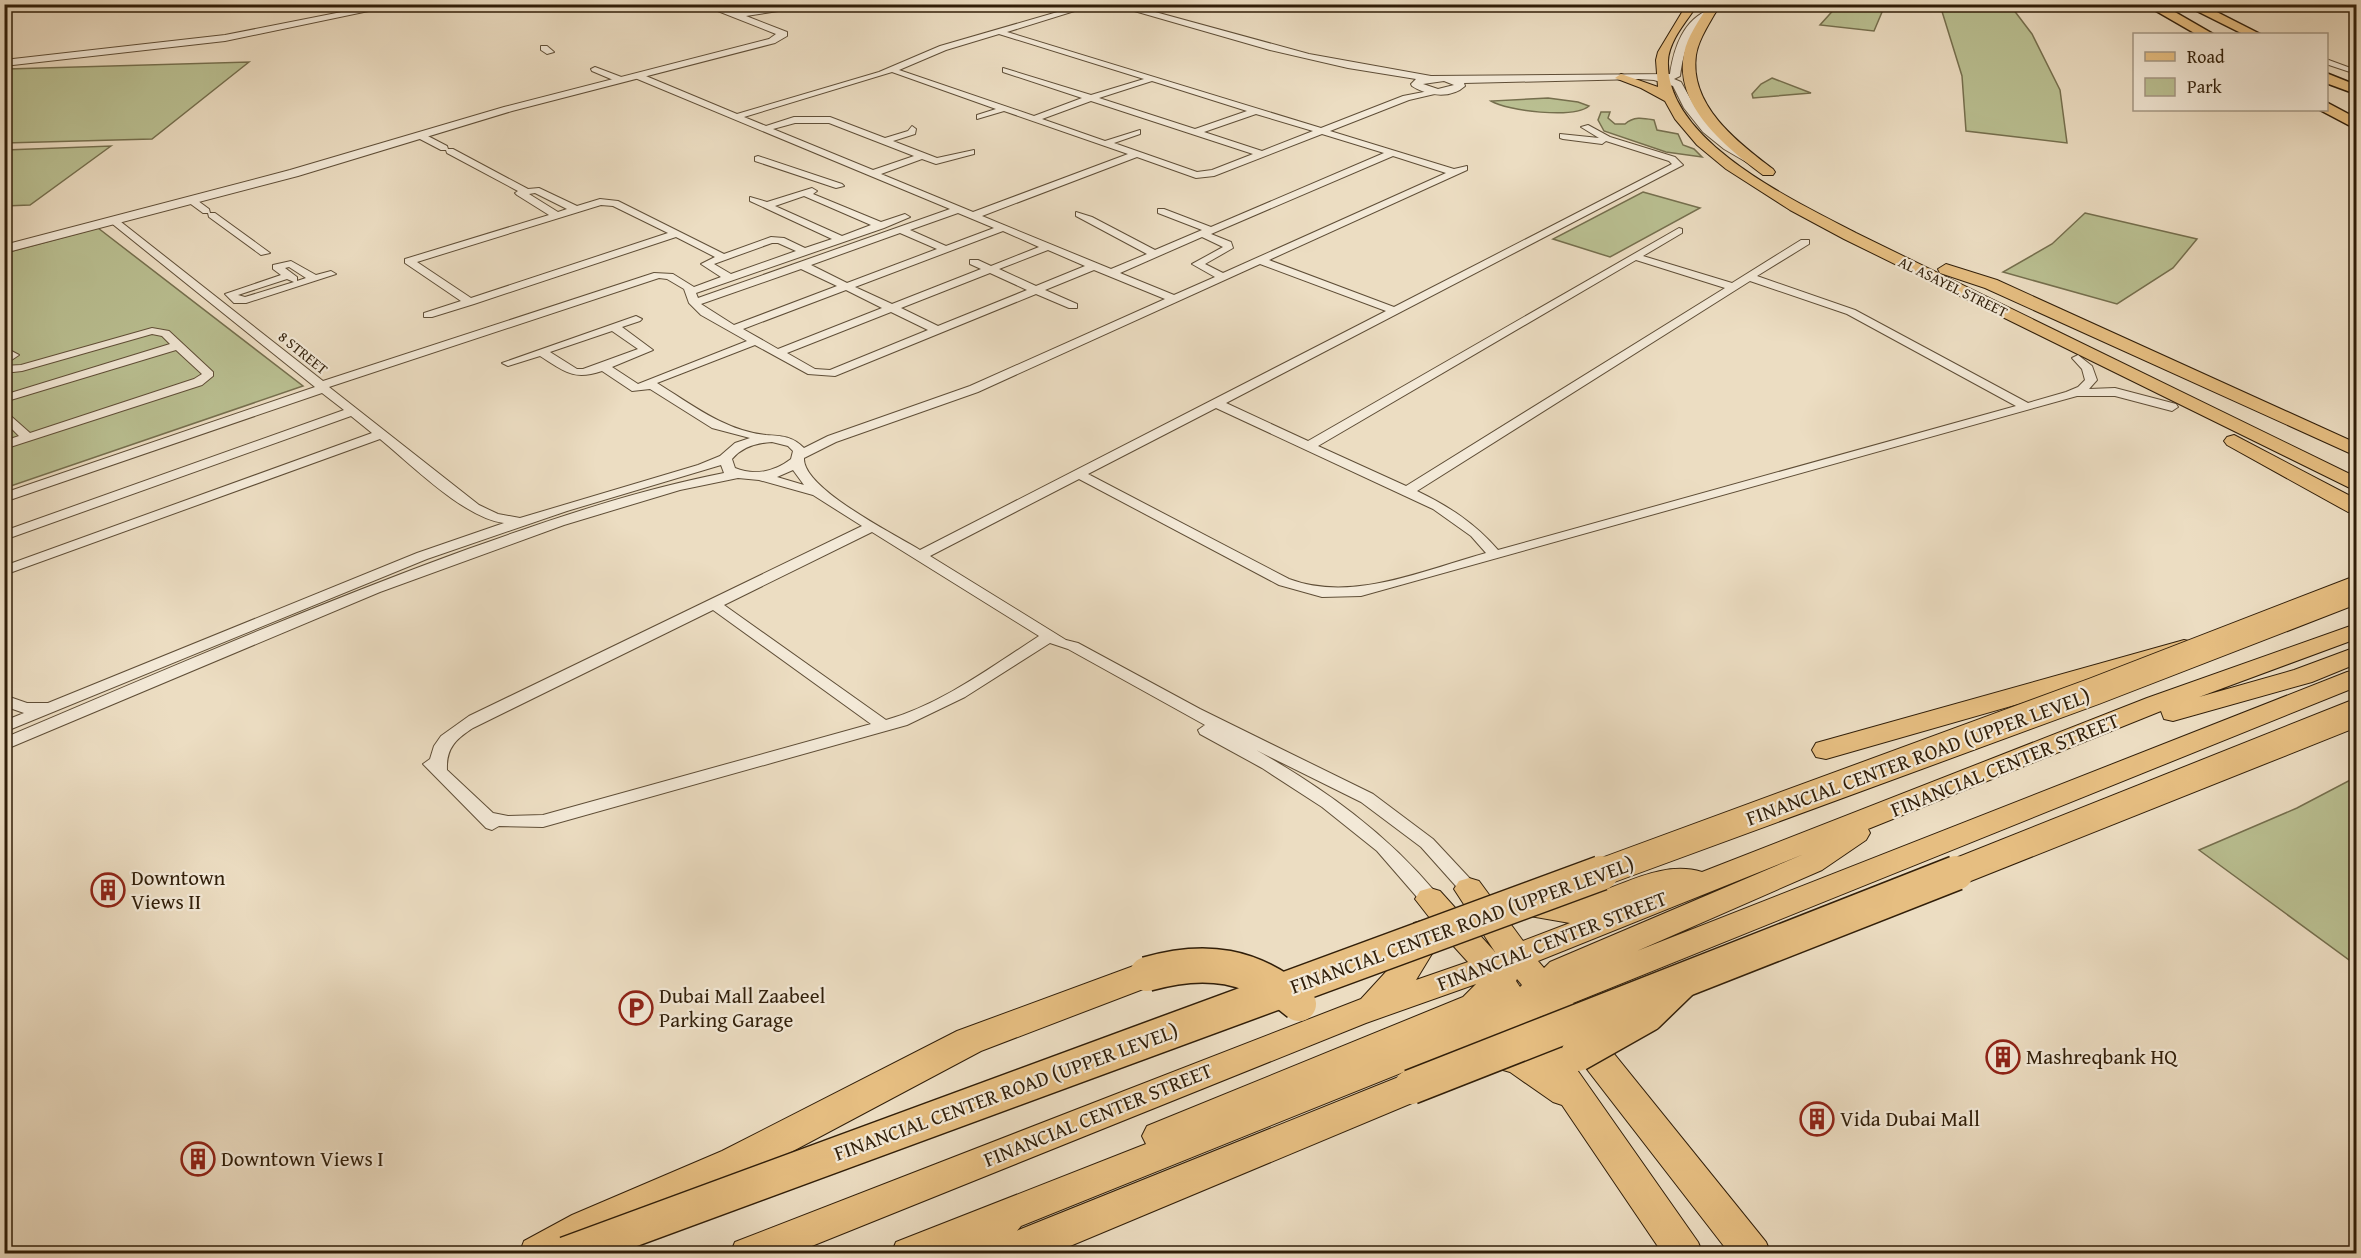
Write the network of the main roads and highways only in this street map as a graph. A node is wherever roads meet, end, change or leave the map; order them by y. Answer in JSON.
{"nodes":[{"id":1,"x":1693,"y":4,"type":"edge"},
{"id":2,"x":2174,"y":4,"type":"edge"},
{"id":3,"x":2189,"y":4,"type":"edge"},
{"id":4,"x":2144,"y":7,"type":"edge"},
{"id":5,"x":1713,"y":8,"type":"edge"},
{"id":6,"x":2181,"y":33,"type":"edge"},
{"id":7,"x":2204,"y":33,"type":"edge"},
{"id":8,"x":2230,"y":33,"type":"edge"},
{"id":9,"x":2250,"y":33,"type":"edge"},
{"id":10,"x":1662,"y":60,"type":"junction"},
{"id":11,"x":2328,"y":64,"type":"edge"},
{"id":12,"x":2356,"y":73,"type":"edge"},
{"id":13,"x":2328,"y":78,"type":"edge"},
{"id":14,"x":2356,"y":90,"type":"edge"},
{"id":15,"x":2328,"y":92,"type":"edge"},
{"id":16,"x":1669,"y":98,"type":"junction"},
{"id":17,"x":2356,"y":104,"type":"edge"},
{"id":18,"x":2328,"y":108,"type":"edge"},
{"id":19,"x":2356,"y":124,"type":"edge"},
{"id":20,"x":1946,"y":269,"type":"junction"},
{"id":21,"x":1927,"y":273,"type":"junction"},
{"id":22,"x":2356,"y":450,"type":"edge"},
{"id":23,"x":2356,"y":469,"type":"edge"},
{"id":24,"x":2356,"y":485,"type":"edge"},
{"id":25,"x":2356,"y":507,"type":"edge"},
{"id":26,"x":2356,"y":590,"type":"edge"},
{"id":27,"x":2356,"y":631,"type":"edge"},
{"id":28,"x":2223,"y":641,"type":"junction"},
{"id":29,"x":2356,"y":655,"type":"edge"},
{"id":30,"x":2356,"y":678,"type":"edge"},
{"id":31,"x":2356,"y":713,"type":"edge"},
{"id":32,"x":2054,"y":746,"type":"junction"},
{"id":33,"x":1826,"y":750,"type":"dead end"},
{"id":34,"x":1873,"y":817,"type":"junction"},
{"id":35,"x":1709,"y":882,"type":"junction"},
{"id":36,"x":1650,"y":961,"type":"junction"},
{"id":37,"x":1502,"y":967,"type":"junction"},
{"id":38,"x":1684,"y":978,"type":"junction"},
{"id":39,"x":1447,"y":981,"type":"junction"},
{"id":40,"x":1550,"y":991,"type":"junction"},
{"id":41,"x":1299,"y":1004,"type":"dead end"},
{"id":42,"x":1474,"y":1006,"type":"junction"},
{"id":43,"x":1355,"y":1014,"type":"junction"},
{"id":44,"x":1578,"y":1054,"type":"dead end"},
{"id":45,"x":1396,"y":1061,"type":"junction"},
{"id":46,"x":1620,"y":1083,"type":"junction"},
{"id":47,"x":1582,"y":1107,"type":"junction"},
{"id":48,"x":1070,"y":1188,"type":"junction"},
{"id":49,"x":1018,"y":1209,"type":"junction"},
{"id":50,"x":538,"y":1254,"type":"edge"},
{"id":51,"x":566,"y":1254,"type":"edge"},
{"id":52,"x":748,"y":1254,"type":"edge"},
{"id":53,"x":909,"y":1254,"type":"edge"},
{"id":54,"x":974,"y":1254,"type":"edge"},
{"id":55,"x":1005,"y":1254,"type":"edge"},
{"id":56,"x":1685,"y":1254,"type":"edge"},
{"id":57,"x":1753,"y":1254,"type":"edge"}],
"edges":[{"from":1,"to":10,"type":"main road","name":"AL ASAYEL STREET"},
{"from":2,"to":8,"type":"highway"},
{"from":3,"to":9,"type":"highway"},
{"from":4,"to":6,"type":"highway"},
{"from":4,"to":7,"type":"highway"},
{"from":5,"to":20,"type":"main road","name":"AL ASAYEL STREET"},
{"from":10,"to":16,"type":"main road","name":"AL ASAYEL STREET"},
{"from":10,"to":16,"type":"main road"},
{"from":11,"to":12,"type":"highway"},
{"from":13,"to":14,"type":"highway"},
{"from":15,"to":17,"type":"highway"},
{"from":16,"to":21,"type":"main road","name":"AL ASAYEL STREET"},
{"from":18,"to":19,"type":"highway"},
{"from":20,"to":22,"type":"main road"},
{"from":20,"to":23,"type":"main road"},
{"from":21,"to":24,"type":"main road","name":"AL ASAYEL STREET"},
{"from":21,"to":25,"type":"main road"},
{"from":26,"to":28,"type":"highway","name":"FINANCIAL CENTER ROAD (UPPER LEVEL)","bridge":true},
{"from":27,"to":32,"type":"main road","name":"FINANCIAL CENTER STREET"},
{"from":28,"to":33,"type":"highway","bridge":true},
{"from":28,"to":51,"type":"highway","name":"FINANCIAL CENTER ROAD (UPPER LEVEL)","bridge":true},
{"from":29,"to":32,"type":"main road"},
{"from":30,"to":36,"type":"main road"},
{"from":31,"to":38,"type":"highway","bridge":true},
{"from":32,"to":34,"type":"main road","name":"FINANCIAL CENTER STREET"},
{"from":34,"to":35,"type":"main road","name":"FINANCIAL CENTER STREET"},
{"from":34,"to":40,"type":"main road"},
{"from":35,"to":37,"type":"main road","name":"FINANCIAL CENTER STREET"},
{"from":35,"to":37,"type":"main road"},
{"from":36,"to":40,"type":"main road"},
{"from":36,"to":46,"type":"main road"},
{"from":37,"to":39,"type":"main road","name":"FINANCIAL CENTER STREET"},
{"from":37,"to":40,"type":"main road"},
{"from":37,"to":42,"type":"main road"},
{"from":37,"to":43,"type":"main road"},
{"from":38,"to":44,"type":"highway","bridge":true},
{"from":38,"to":55,"type":"highway","bridge":true},
{"from":39,"to":42,"type":"main road"},
{"from":39,"to":43,"type":"main road","name":"FINANCIAL CENTER STREET"},
{"from":40,"to":45,"type":"main road"},
{"from":40,"to":46,"type":"main road"},
{"from":40,"to":47,"type":"main road"},
{"from":41,"to":50,"type":"highway","bridge":true},
{"from":42,"to":48,"type":"main road"},
{"from":43,"to":52,"type":"main road","name":"FINANCIAL CENTER STREET"},
{"from":45,"to":47,"type":"main road"},
{"from":45,"to":48,"type":"main road"},
{"from":46,"to":57,"type":"main road"},
{"from":47,"to":56,"type":"main road"},
{"from":48,"to":49,"type":"main road"},
{"from":49,"to":53,"type":"main road"},
{"from":49,"to":54,"type":"main road"}]}
